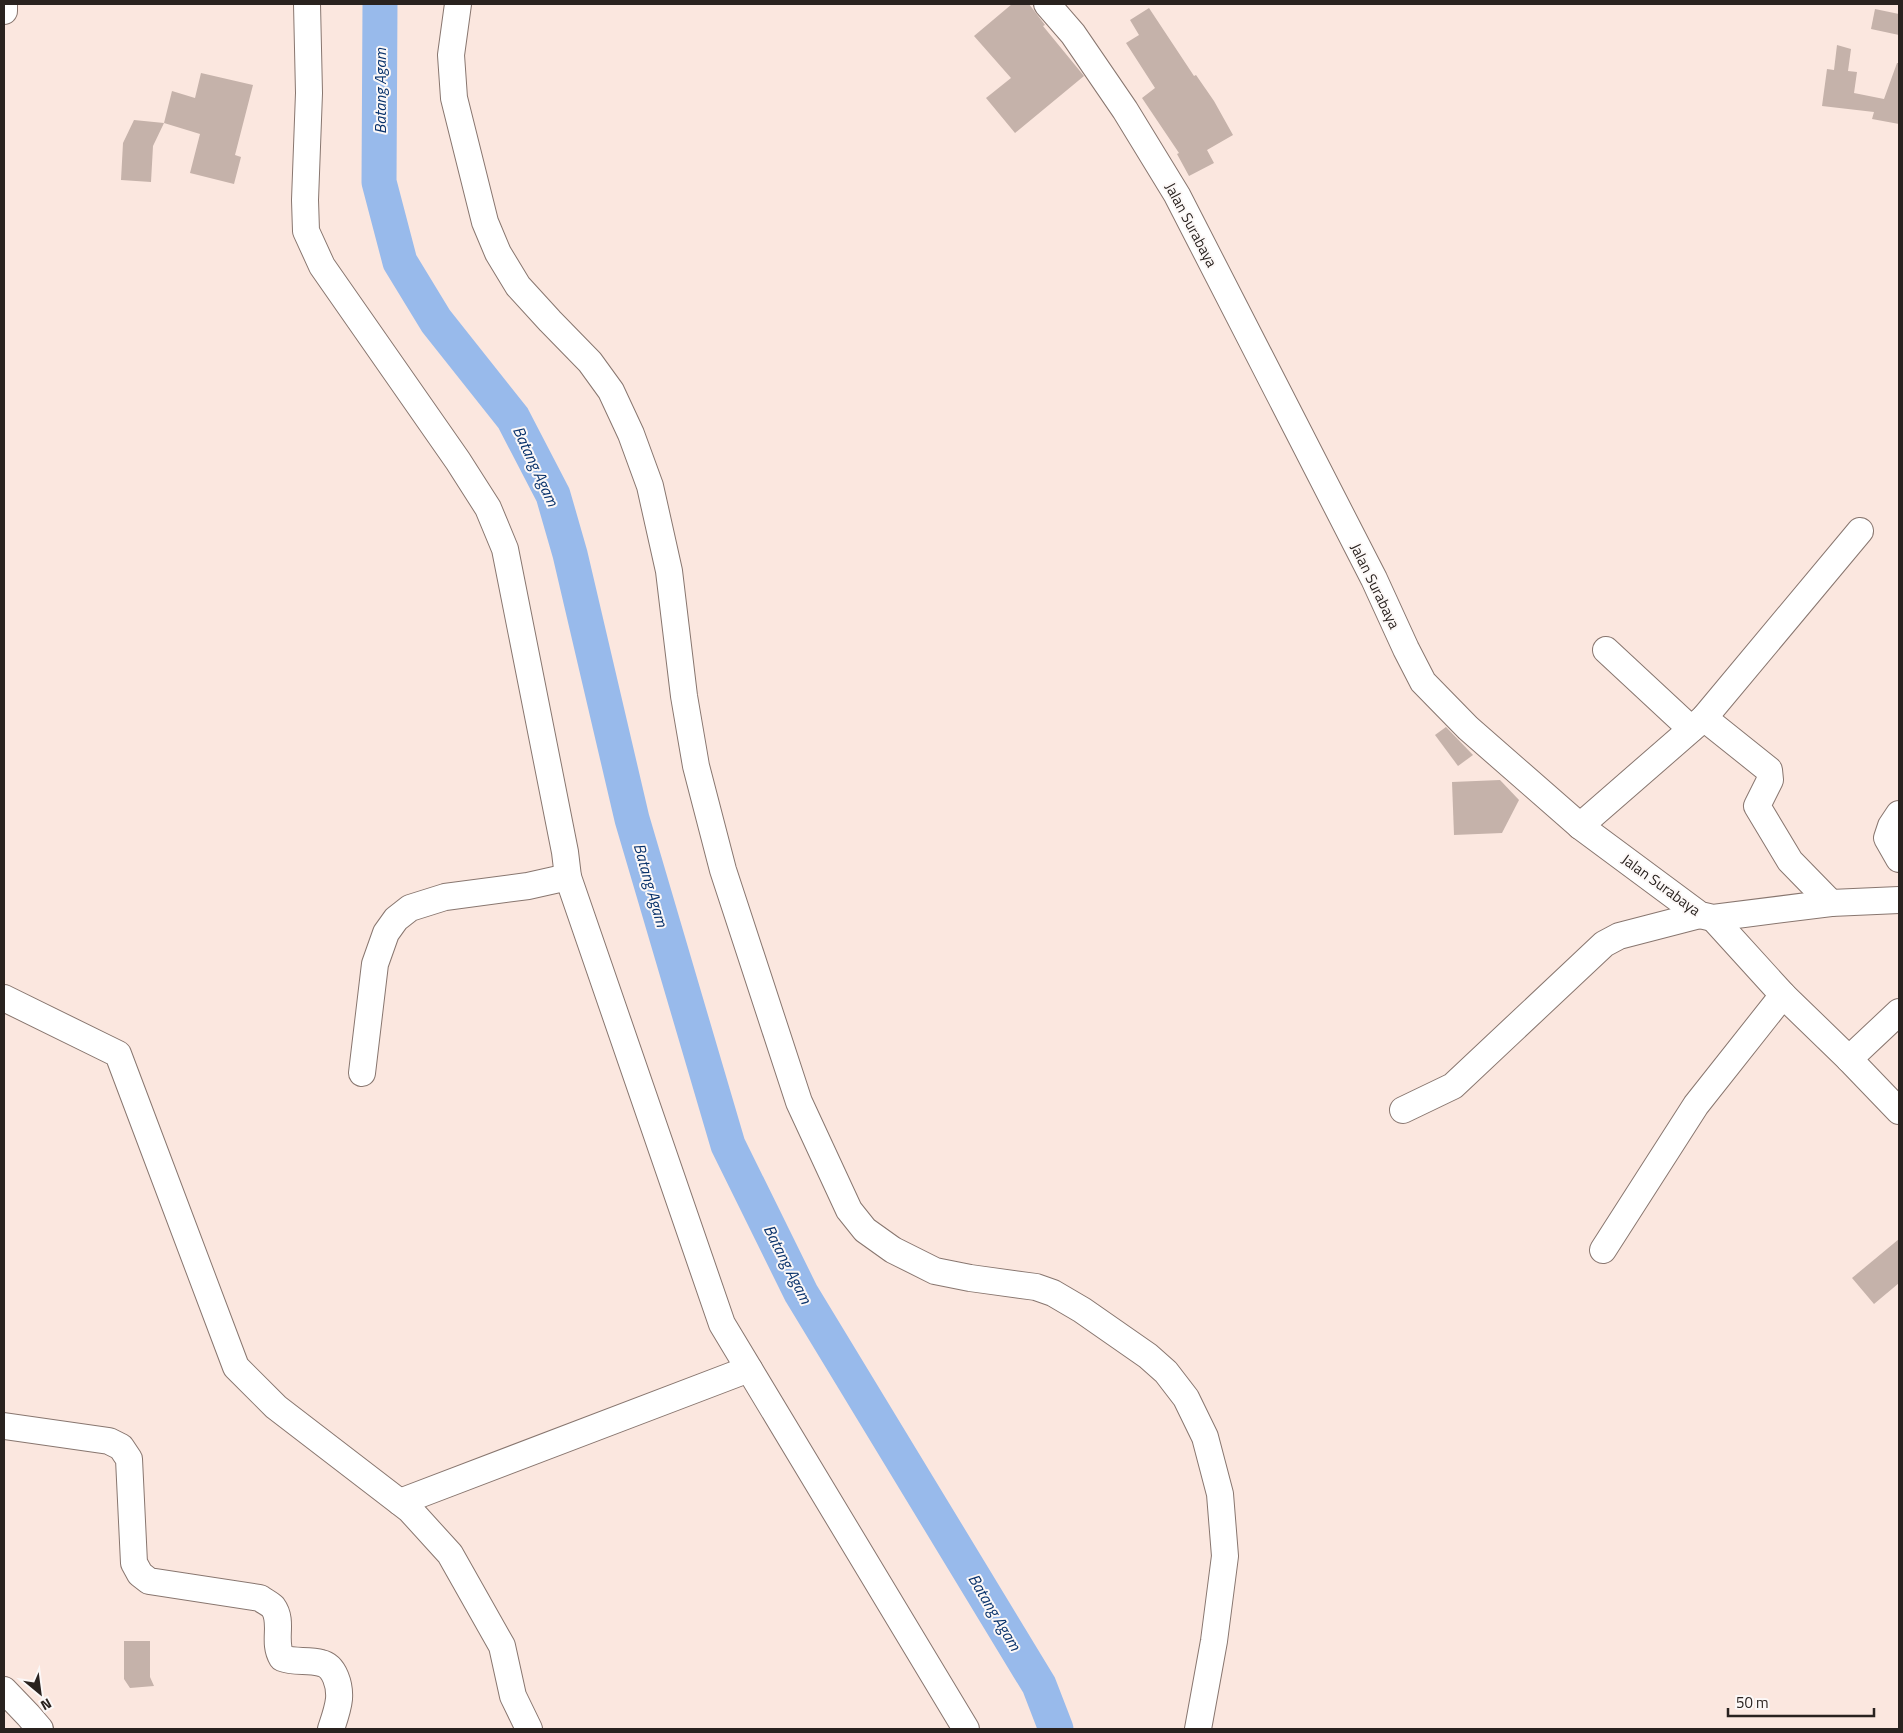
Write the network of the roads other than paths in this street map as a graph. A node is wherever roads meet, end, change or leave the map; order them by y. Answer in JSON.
{"nodes":[{"id":1,"x":4,"y":4,"type":"edge"},
{"id":2,"x":307,"y":4,"type":"edge"},
{"id":3,"x":458,"y":4,"type":"edge"},
{"id":4,"x":1047,"y":4,"type":"edge"},
{"id":5,"x":4,"y":11,"type":"edge"},
{"id":6,"x":1860,"y":531,"type":"dead end"},
{"id":7,"x":1606,"y":650,"type":"dead end"},
{"id":8,"x":1697,"y":723,"type":"junction"},
{"id":9,"x":1899,"y":814,"type":"edge"},
{"id":10,"x":1580,"y":826,"type":"junction"},
{"id":11,"x":1899,"y":860,"type":"edge"},
{"id":12,"x":568,"y":877,"type":"junction"},
{"id":13,"x":1899,"y":900,"type":"edge"},
{"id":14,"x":1831,"y":903,"type":"junction"},
{"id":15,"x":1706,"y":917,"type":"junction"},
{"id":16,"x":1783,"y":995,"type":"junction"},
{"id":17,"x":4,"y":998,"type":"edge"},
{"id":18,"x":1899,"y":1012,"type":"edge"},
{"id":19,"x":1850,"y":1059,"type":"junction"},
{"id":20,"x":362,"y":1073,"type":"dead end"},
{"id":21,"x":1403,"y":1110,"type":"dead end"},
{"id":22,"x":1899,"y":1111,"type":"edge"},
{"id":23,"x":1603,"y":1250,"type":"dead end"},
{"id":24,"x":749,"y":1369,"type":"junction"},
{"id":25,"x":4,"y":1426,"type":"edge"},
{"id":26,"x":400,"y":1502,"type":"junction"},
{"id":27,"x":4,"y":1690,"type":"edge"},
{"id":28,"x":27,"y":1724,"type":"edge"},
{"id":29,"x":331,"y":1729,"type":"edge"},
{"id":30,"x":529,"y":1729,"type":"edge"},
{"id":31,"x":966,"y":1729,"type":"edge"},
{"id":32,"x":1198,"y":1729,"type":"edge"}],
"edges":[{"from":1,"to":5,"type":"street"},
{"from":2,"to":12,"type":"street"},
{"from":3,"to":32,"type":"street"},
{"from":4,"to":10,"type":"street","name":"Jalan Surabaya"},
{"from":6,"to":8,"type":"street"},
{"from":7,"to":8,"type":"street"},
{"from":8,"to":10,"type":"street"},
{"from":8,"to":14,"type":"street"},
{"from":9,"to":11,"type":"street"},
{"from":10,"to":15,"type":"street","name":"Jalan Surabaya"},
{"from":12,"to":20,"type":"street"},
{"from":12,"to":24,"type":"street"},
{"from":13,"to":14,"type":"street","name":"Jalan Surabaya"},
{"from":14,"to":15,"type":"street","name":"Jalan Surabaya"},
{"from":15,"to":16,"type":"street"},
{"from":15,"to":21,"type":"street"},
{"from":16,"to":19,"type":"street"},
{"from":16,"to":23,"type":"street"},
{"from":17,"to":26,"type":"street"},
{"from":18,"to":19,"type":"street"},
{"from":19,"to":22,"type":"street"},
{"from":24,"to":26,"type":"street"},
{"from":24,"to":31,"type":"street"},
{"from":25,"to":29,"type":"street"},
{"from":26,"to":30,"type":"street"},
{"from":27,"to":28,"type":"street"}]}
